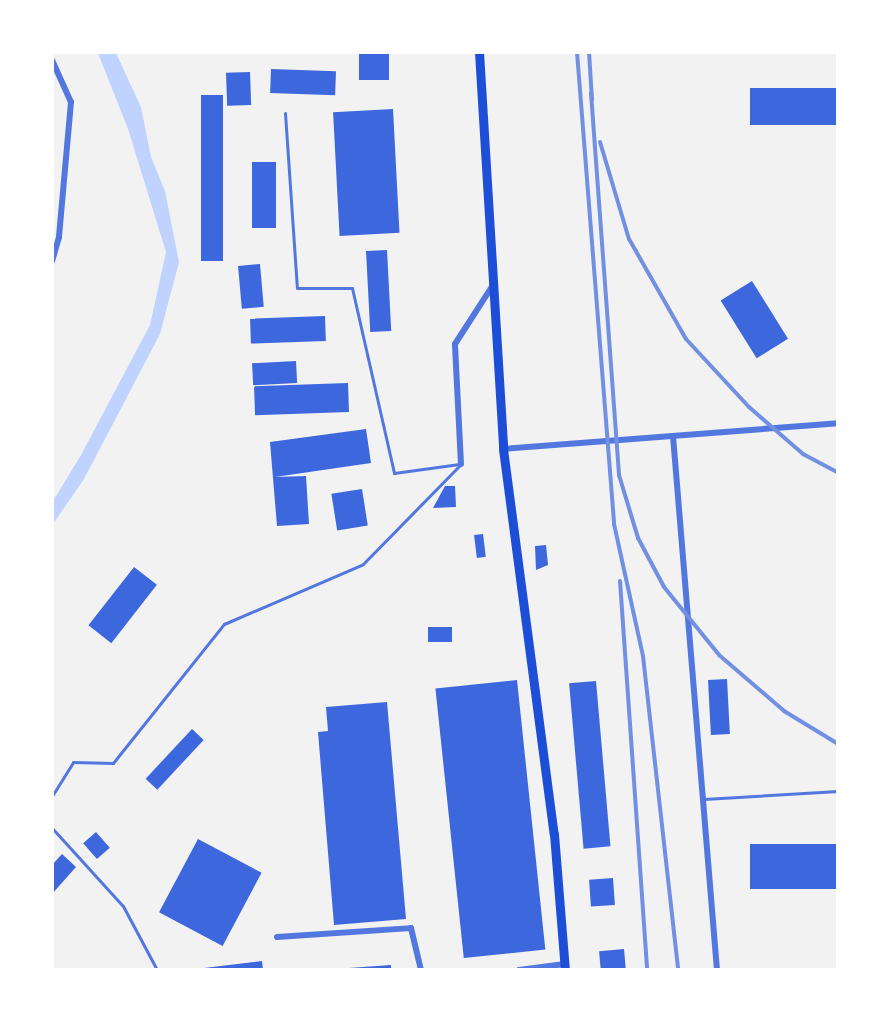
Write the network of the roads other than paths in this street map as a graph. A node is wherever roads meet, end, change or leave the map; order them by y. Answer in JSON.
{"nodes":[{"id":1,"x":479,"y":52,"type":"edge"},
{"id":2,"x":52,"y":60,"type":"edge"},
{"id":3,"x":285,"y":113,"type":"dead end"},
{"id":4,"x":52,"y":261,"type":"edge"},
{"id":5,"x":493,"y":285,"type":"junction"},
{"id":6,"x":837,"y":423,"type":"edge"},
{"id":7,"x":673,"y":436,"type":"junction"},
{"id":8,"x":503,"y":448,"type":"junction"},
{"id":9,"x":461,"y":464,"type":"junction"},
{"id":10,"x":837,"y":792,"type":"edge"},
{"id":11,"x":52,"y":796,"type":"edge"},
{"id":12,"x":704,"y":799,"type":"junction"},
{"id":13,"x":52,"y":828,"type":"edge"},
{"id":14,"x":277,"y":936,"type":"dead end"},
{"id":15,"x":565,"y":967,"type":"edge"},
{"id":16,"x":157,"y":969,"type":"edge"},
{"id":17,"x":421,"y":969,"type":"edge"},
{"id":18,"x":519,"y":969,"type":"edge"},
{"id":19,"x":717,"y":969,"type":"edge"}],
"edges":[{"from":1,"to":5,"type":"main road"},
{"from":2,"to":4,"type":"street"},
{"from":3,"to":9,"type":"lane"},
{"from":5,"to":8,"type":"main road"},
{"from":5,"to":9,"type":"street"},
{"from":6,"to":7,"type":"street"},
{"from":7,"to":8,"type":"street"},
{"from":7,"to":12,"type":"street"},
{"from":8,"to":15,"type":"main road"},
{"from":9,"to":11,"type":"lane"},
{"from":10,"to":12,"type":"lane"},
{"from":12,"to":19,"type":"street"},
{"from":13,"to":16,"type":"lane"},
{"from":14,"to":17,"type":"street"},
{"from":15,"to":18,"type":"street"}]}
